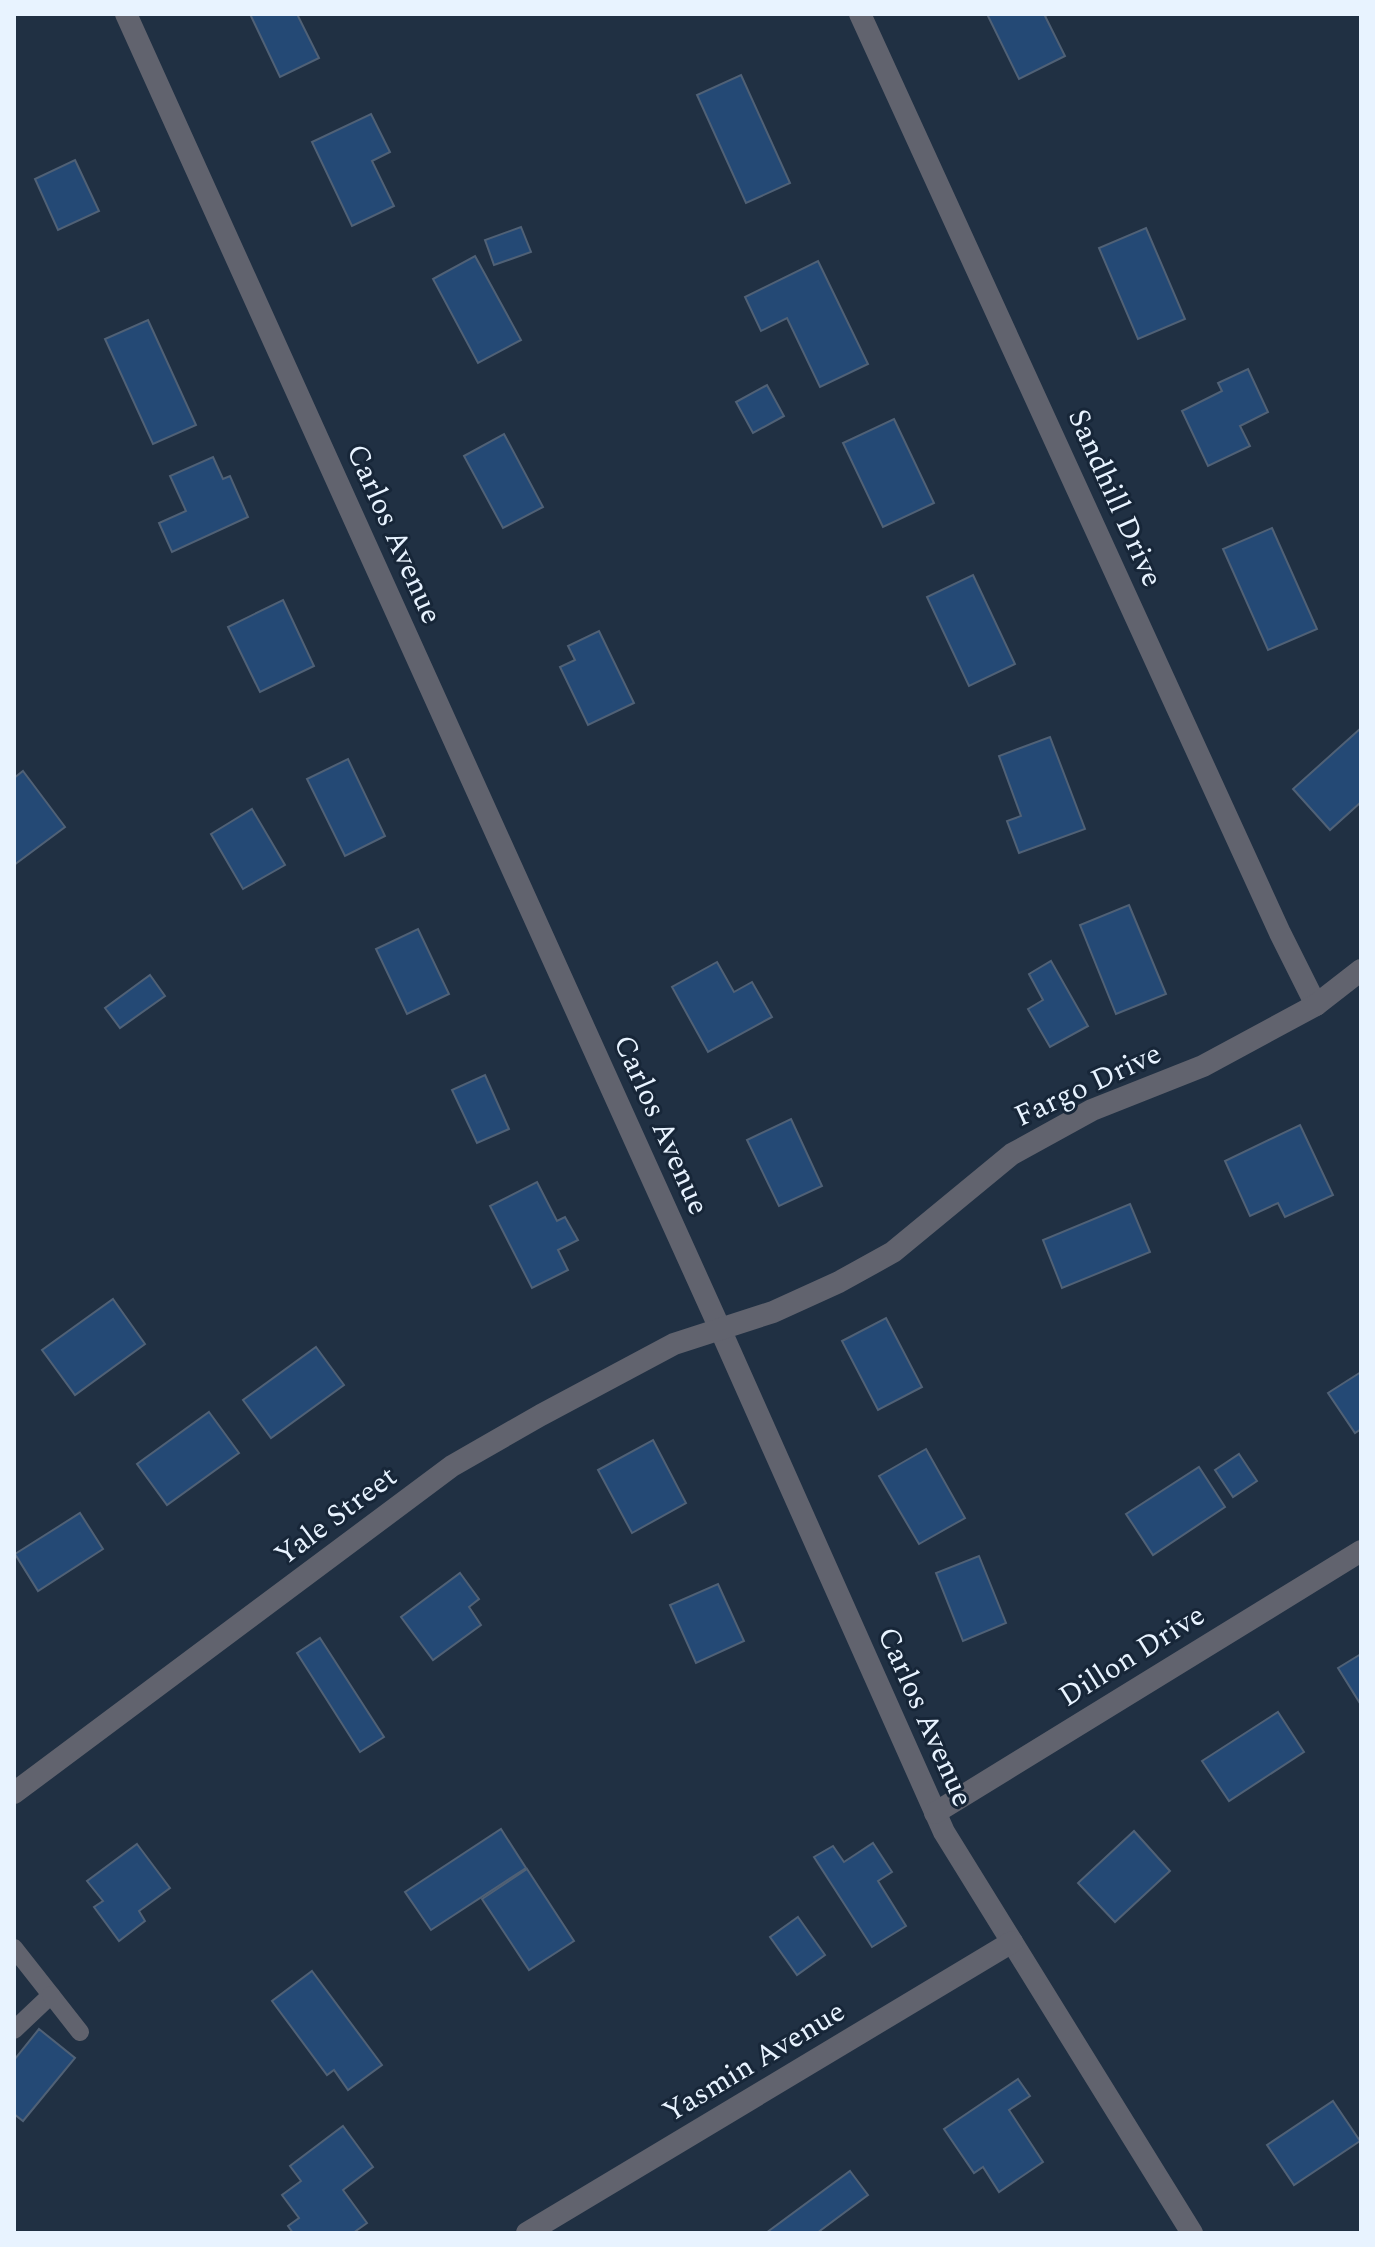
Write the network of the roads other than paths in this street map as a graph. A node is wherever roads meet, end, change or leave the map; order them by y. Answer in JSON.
{"nodes":[{"id":1,"x":126,"y":14,"type":"edge"},
{"id":2,"x":860,"y":14,"type":"edge"},
{"id":3,"x":1361,"y":970,"type":"edge"},
{"id":4,"x":1316,"y":1005,"type":"junction"},
{"id":5,"x":721,"y":1331,"type":"junction"},
{"id":6,"x":1361,"y":1551,"type":"edge"},
{"id":7,"x":14,"y":1793,"type":"edge"},
{"id":8,"x":935,"y":1813,"type":"junction"},
{"id":9,"x":1012,"y":1942,"type":"junction"},
{"id":10,"x":14,"y":1948,"type":"edge"},
{"id":11,"x":51,"y":1995,"type":"junction"},
{"id":12,"x":14,"y":2030,"type":"edge"},
{"id":13,"x":80,"y":2032,"type":"dead end"},
{"id":14,"x":527,"y":2233,"type":"edge"},
{"id":15,"x":1192,"y":2233,"type":"edge"}],
"edges":[{"from":1,"to":5,"type":"street","name":"Carlos Avenue"},
{"from":2,"to":4,"type":"street","name":"Sandhill Drive"},
{"from":3,"to":4,"type":"street","name":"Fargo Drive"},
{"from":4,"to":5,"type":"street","name":"Fargo Drive"},
{"from":5,"to":7,"type":"street","name":"Yale Street"},
{"from":5,"to":8,"type":"street","name":"Carlos Avenue"},
{"from":6,"to":8,"type":"street","name":"Dillon Drive"},
{"from":8,"to":9,"type":"street","name":"Carlos Avenue"},
{"from":9,"to":14,"type":"street","name":"Yasmin Avenue"},
{"from":9,"to":15,"type":"street","name":"Carlos Avenue"},
{"from":10,"to":11,"type":"lane"},
{"from":11,"to":12,"type":"lane"},
{"from":11,"to":13,"type":"lane"}]}
